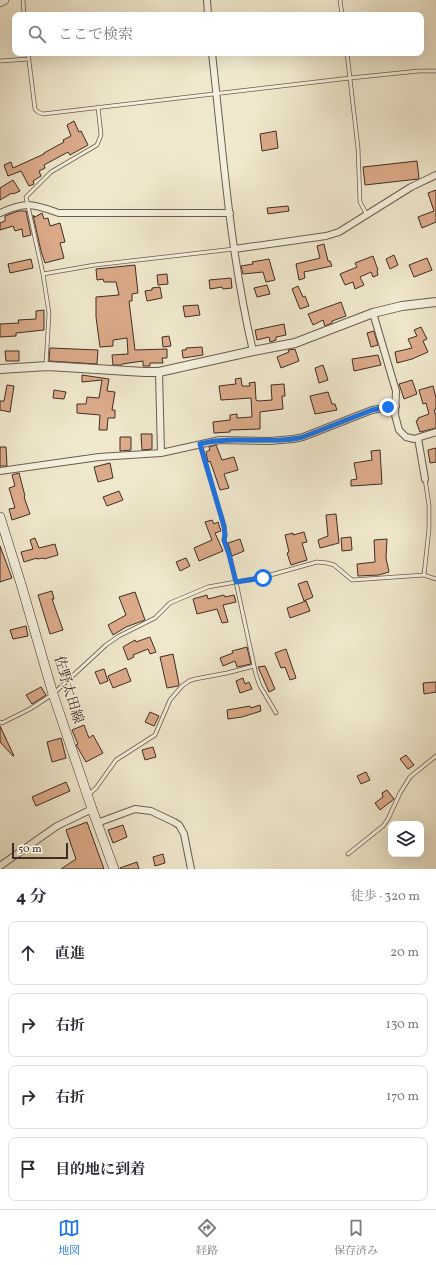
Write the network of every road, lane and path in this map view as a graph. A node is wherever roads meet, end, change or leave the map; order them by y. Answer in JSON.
{"nodes":[{"id":1,"x":4,"y":0,"type":"edge"},
{"id":2,"x":23,"y":0,"type":"edge"},
{"id":3,"x":207,"y":0,"type":"edge"},
{"id":4,"x":340,"y":0,"type":"edge"},
{"id":5,"x":0,"y":2,"type":"edge"},
{"id":6,"x":24,"y":12,"type":"edge"},
{"id":7,"x":208,"y":12,"type":"edge"},
{"id":8,"x":342,"y":12,"type":"edge"},
{"id":9,"x":28,"y":56,"type":"edge"},
{"id":10,"x":212,"y":56,"type":"edge"},
{"id":11,"x":346,"y":56,"type":"edge"},
{"id":12,"x":29,"y":59,"type":"junction"},
{"id":13,"x":0,"y":61,"type":"edge"},
{"id":14,"x":436,"y":71,"type":"edge"},
{"id":15,"x":350,"y":78,"type":"junction"},
{"id":16,"x":217,"y":94,"type":"junction"},
{"id":17,"x":98,"y":108,"type":"junction"},
{"id":18,"x":435,"y":178,"type":"edge"},
{"id":19,"x":28,"y":204,"type":"junction"},
{"id":20,"x":0,"y":213,"type":"edge"},
{"id":21,"x":230,"y":213,"type":"junction"},
{"id":22,"x":367,"y":216,"type":"junction"},
{"id":23,"x":234,"y":249,"type":"junction"},
{"id":24,"x":43,"y":274,"type":"junction"},
{"id":25,"x":436,"y":302,"type":"edge"},
{"id":26,"x":373,"y":313,"type":"junction"},
{"id":27,"x":253,"y":351,"type":"junction"},
{"id":28,"x":45,"y":366,"type":"junction"},
{"id":29,"x":0,"y":368,"type":"edge"},
{"id":30,"x":159,"y":372,"type":"junction"},
{"id":31,"x":396,"y":406,"type":"junction"},
{"id":32,"x":436,"y":432,"type":"edge"},
{"id":33,"x":418,"y":438,"type":"junction"},
{"id":34,"x":200,"y":444,"type":"junction"},
{"id":35,"x":161,"y":453,"type":"junction"},
{"id":36,"x":0,"y":471,"type":"edge"},
{"id":37,"x":425,"y":479,"type":"joint"},
{"id":38,"x":1,"y":523,"type":"edge"},
{"id":39,"x":424,"y":575,"type":"junction"},
{"id":40,"x":436,"y":579,"type":"edge"},
{"id":41,"x":236,"y":582,"type":"junction"},
{"id":42,"x":254,"y":666,"type":"junction"},
{"id":43,"x":54,"y":694,"type":"junction"},
{"id":44,"x":276,"y":713,"type":"dead end"},
{"id":45,"x":0,"y":722,"type":"edge"},
{"id":46,"x":436,"y":756,"type":"edge"},
{"id":47,"x":87,"y":794,"type":"junction"},
{"id":48,"x":92,"y":809,"type":"junction"},
{"id":49,"x":97,"y":823,"type":"junction"},
{"id":50,"x":348,"y":854,"type":"dead end"},
{"id":51,"x":0,"y":866,"type":"edge"},
{"id":52,"x":114,"y":869,"type":"edge"},
{"id":53,"x":191,"y":869,"type":"edge"}],
"edges":[{"from":1,"to":5,"type":"main road"},
{"from":2,"to":6,"type":"lane"},
{"from":3,"to":7,"type":"street"},
{"from":4,"to":8,"type":"lane"},
{"from":9,"to":12,"type":"lane"},
{"from":10,"to":16,"type":"street"},
{"from":11,"to":15,"type":"lane"},
{"from":12,"to":13,"type":"lane"},
{"from":12,"to":17,"type":"lane"},
{"from":14,"to":15,"type":"lane"},
{"from":15,"to":16,"type":"lane"},
{"from":15,"to":22,"type":"lane"},
{"from":16,"to":17,"type":"lane"},
{"from":16,"to":21,"type":"street"},
{"from":17,"to":19,"type":"lane"},
{"from":18,"to":22,"type":"street"},
{"from":19,"to":20,"type":"street"},
{"from":19,"to":21,"type":"street"},
{"from":19,"to":24,"type":"lane"},
{"from":21,"to":23,"type":"street"},
{"from":22,"to":23,"type":"street"},
{"from":23,"to":24,"type":"lane"},
{"from":23,"to":27,"type":"street"},
{"from":24,"to":28,"type":"lane"},
{"from":25,"to":26,"type":"street"},
{"from":26,"to":27,"type":"street"},
{"from":26,"to":31,"type":"street"},
{"from":27,"to":30,"type":"street"},
{"from":28,"to":29,"type":"street"},
{"from":28,"to":30,"type":"street"},
{"from":30,"to":35,"type":"street"},
{"from":31,"to":33,"type":"street"},
{"from":31,"to":34,"type":"street"},
{"from":32,"to":33,"type":"street"},
{"from":33,"to":37,"type":"street"},
{"from":34,"to":35,"type":"street"},
{"from":34,"to":41,"type":"lane"},
{"from":35,"to":36,"type":"street"},
{"from":37,"to":39,"type":"lane"},
{"from":38,"to":43,"type":"main road","name":"佐野太田線"},
{"from":39,"to":40,"type":"lane"},
{"from":39,"to":41,"type":"lane"},
{"from":41,"to":42,"type":"lane"},
{"from":41,"to":43,"type":"lane"},
{"from":42,"to":44,"type":"lane"},
{"from":42,"to":47,"type":"lane"},
{"from":43,"to":45,"type":"lane"},
{"from":43,"to":47,"type":"main road","name":"佐野太田線"},
{"from":46,"to":50,"type":"lane"},
{"from":47,"to":48,"type":"main road","name":"佐野太田線"},
{"from":48,"to":49,"type":"main road","name":"佐野太田線"},
{"from":48,"to":51,"type":"street"},
{"from":49,"to":52,"type":"main road","name":"佐野太田線"},
{"from":49,"to":53,"type":"street"}]}
